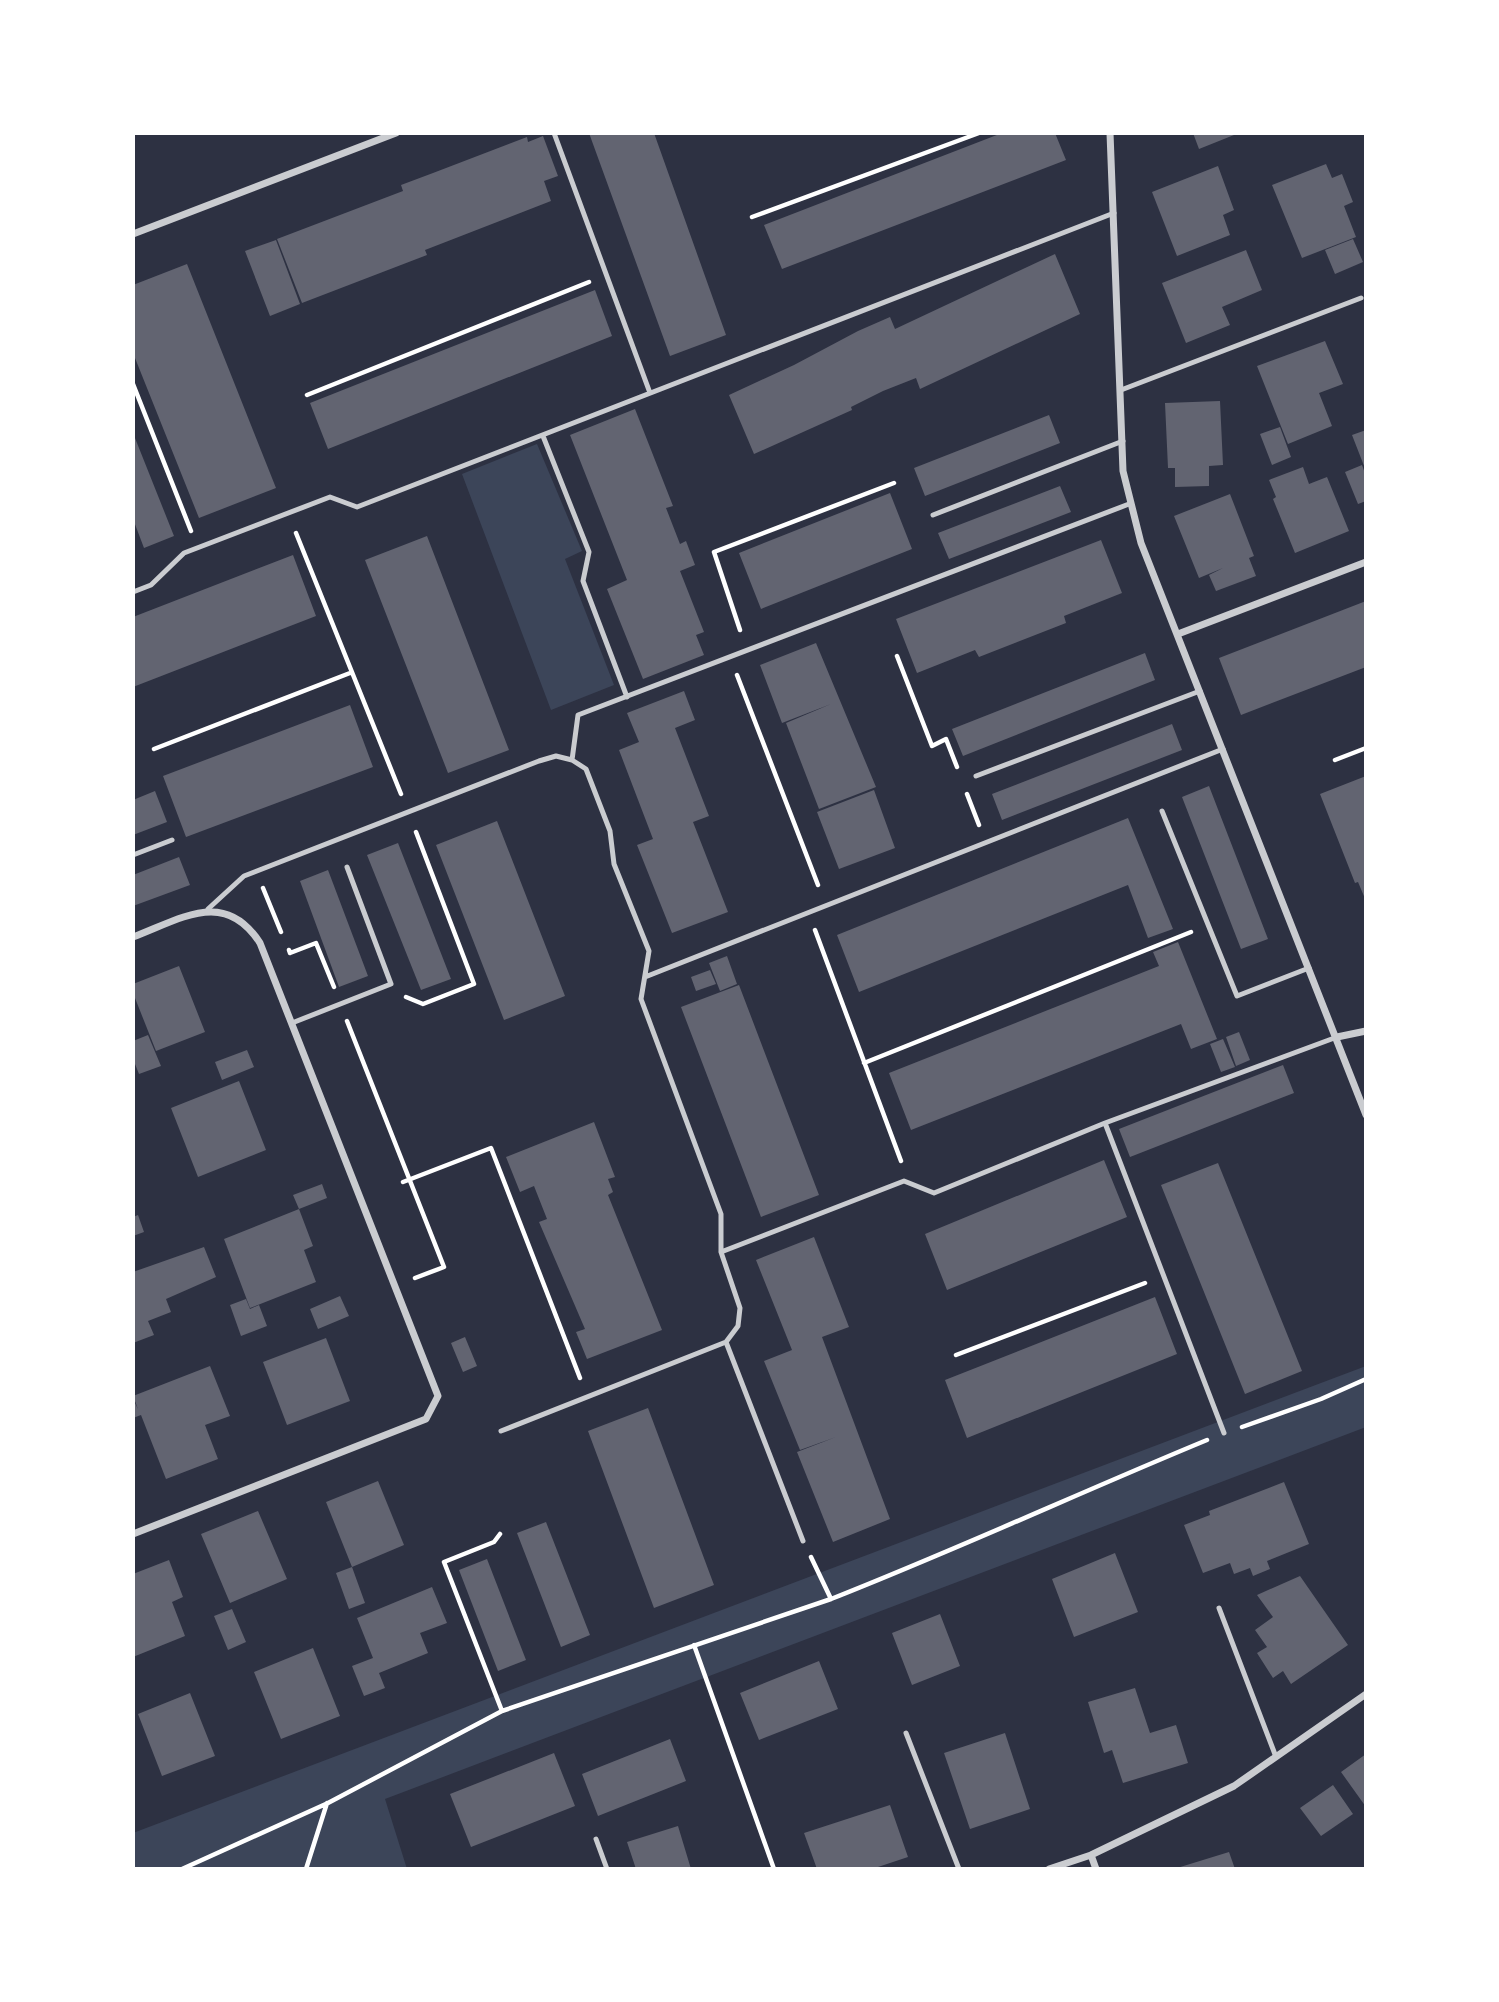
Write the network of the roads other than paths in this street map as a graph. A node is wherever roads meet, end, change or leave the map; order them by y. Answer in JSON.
{"nodes":[{"id":1,"x":396,"y":133,"type":"edge"},
{"id":2,"x":554,"y":133,"type":"edge"},
{"id":3,"x":1110,"y":133,"type":"edge"},
{"id":4,"x":1114,"y":213,"type":"junction"},
{"id":5,"x":133,"y":234,"type":"edge"},
{"id":6,"x":1360,"y":298,"type":"dead end"},
{"id":7,"x":1121,"y":390,"type":"junction"},
{"id":8,"x":650,"y":393,"type":"junction"},
{"id":9,"x":543,"y":436,"type":"junction"},
{"id":10,"x":1123,"y":441,"type":"junction"},
{"id":11,"x":1129,"y":504,"type":"junction"},
{"id":12,"x":933,"y":515,"type":"dead end"},
{"id":13,"x":1366,"y":562,"type":"edge"},
{"id":14,"x":133,"y":592,"type":"edge"},
{"id":15,"x":1178,"y":634,"type":"junction"},
{"id":16,"x":1200,"y":691,"type":"junction"},
{"id":17,"x":627,"y":696,"type":"junction"},
{"id":18,"x":1223,"y":749,"type":"junction"},
{"id":19,"x":572,"y":760,"type":"junction"},
{"id":20,"x":976,"y":776,"type":"dead end"},
{"id":21,"x":1162,"y":811,"type":"dead end"},
{"id":22,"x":172,"y":840,"type":"dead end"},
{"id":23,"x":133,"y":855,"type":"edge"},
{"id":24,"x":347,"y":867,"type":"dead end"},
{"id":25,"x":208,"y":909,"type":"junction"},
{"id":26,"x":133,"y":937,"type":"edge"},
{"id":27,"x":1309,"y":968,"type":"junction"},
{"id":28,"x":645,"y":977,"type":"junction"},
{"id":29,"x":292,"y":1023,"type":"junction"},
{"id":30,"x":1366,"y":1031,"type":"edge"},
{"id":31,"x":1337,"y":1037,"type":"junction"},
{"id":32,"x":1366,"y":1115,"type":"edge"},
{"id":33,"x":1105,"y":1124,"type":"junction"},
{"id":34,"x":721,"y":1252,"type":"junction"},
{"id":35,"x":726,"y":1342,"type":"junction"},
{"id":36,"x":501,"y":1431,"type":"dead end"},
{"id":37,"x":1224,"y":1433,"type":"road end"},
{"id":38,"x":133,"y":1535,"type":"edge"},
{"id":39,"x":803,"y":1541,"type":"road end"},
{"id":40,"x":1219,"y":1608,"type":"dead end"},
{"id":41,"x":1366,"y":1694,"type":"edge"},
{"id":42,"x":906,"y":1733,"type":"dead end"},
{"id":43,"x":1276,"y":1757,"type":"junction"},
{"id":44,"x":596,"y":1839,"type":"dead end"},
{"id":45,"x":1091,"y":1855,"type":"junction"},
{"id":46,"x":607,"y":1869,"type":"edge"},
{"id":47,"x":959,"y":1869,"type":"edge"},
{"id":48,"x":1049,"y":1869,"type":"edge"},
{"id":49,"x":1096,"y":1869,"type":"edge"}],
"edges":[{"from":1,"to":5,"type":"street"},
{"from":2,"to":8,"type":"lane"},
{"from":3,"to":4,"type":"street"},
{"from":4,"to":7,"type":"street"},
{"from":4,"to":8,"type":"lane"},
{"from":6,"to":7,"type":"lane"},
{"from":7,"to":10,"type":"street"},
{"from":8,"to":9,"type":"lane"},
{"from":9,"to":14,"type":"lane"},
{"from":9,"to":17,"type":"lane"},
{"from":10,"to":11,"type":"street"},
{"from":10,"to":12,"type":"lane"},
{"from":11,"to":15,"type":"street"},
{"from":11,"to":17,"type":"lane"},
{"from":13,"to":15,"type":"street"},
{"from":15,"to":16,"type":"street"},
{"from":16,"to":18,"type":"street"},
{"from":16,"to":20,"type":"lane"},
{"from":17,"to":19,"type":"lane"},
{"from":18,"to":27,"type":"street"},
{"from":18,"to":28,"type":"lane"},
{"from":19,"to":25,"type":"lane"},
{"from":19,"to":28,"type":"lane"},
{"from":21,"to":27,"type":"lane"},
{"from":22,"to":23,"type":"lane"},
{"from":24,"to":29,"type":"lane"},
{"from":25,"to":26,"type":"street"},
{"from":25,"to":29,"type":"street"},
{"from":27,"to":31,"type":"street"},
{"from":28,"to":34,"type":"lane"},
{"from":29,"to":38,"type":"street"},
{"from":30,"to":31,"type":"street"},
{"from":31,"to":32,"type":"street"},
{"from":31,"to":33,"type":"lane"},
{"from":33,"to":34,"type":"lane"},
{"from":33,"to":37,"type":"lane"},
{"from":34,"to":35,"type":"lane"},
{"from":35,"to":36,"type":"lane"},
{"from":35,"to":39,"type":"lane"},
{"from":40,"to":43,"type":"lane"},
{"from":41,"to":43,"type":"street"},
{"from":42,"to":47,"type":"lane"},
{"from":43,"to":45,"type":"street"},
{"from":44,"to":46,"type":"lane"},
{"from":45,"to":48,"type":"street"},
{"from":45,"to":49,"type":"street"}]}
